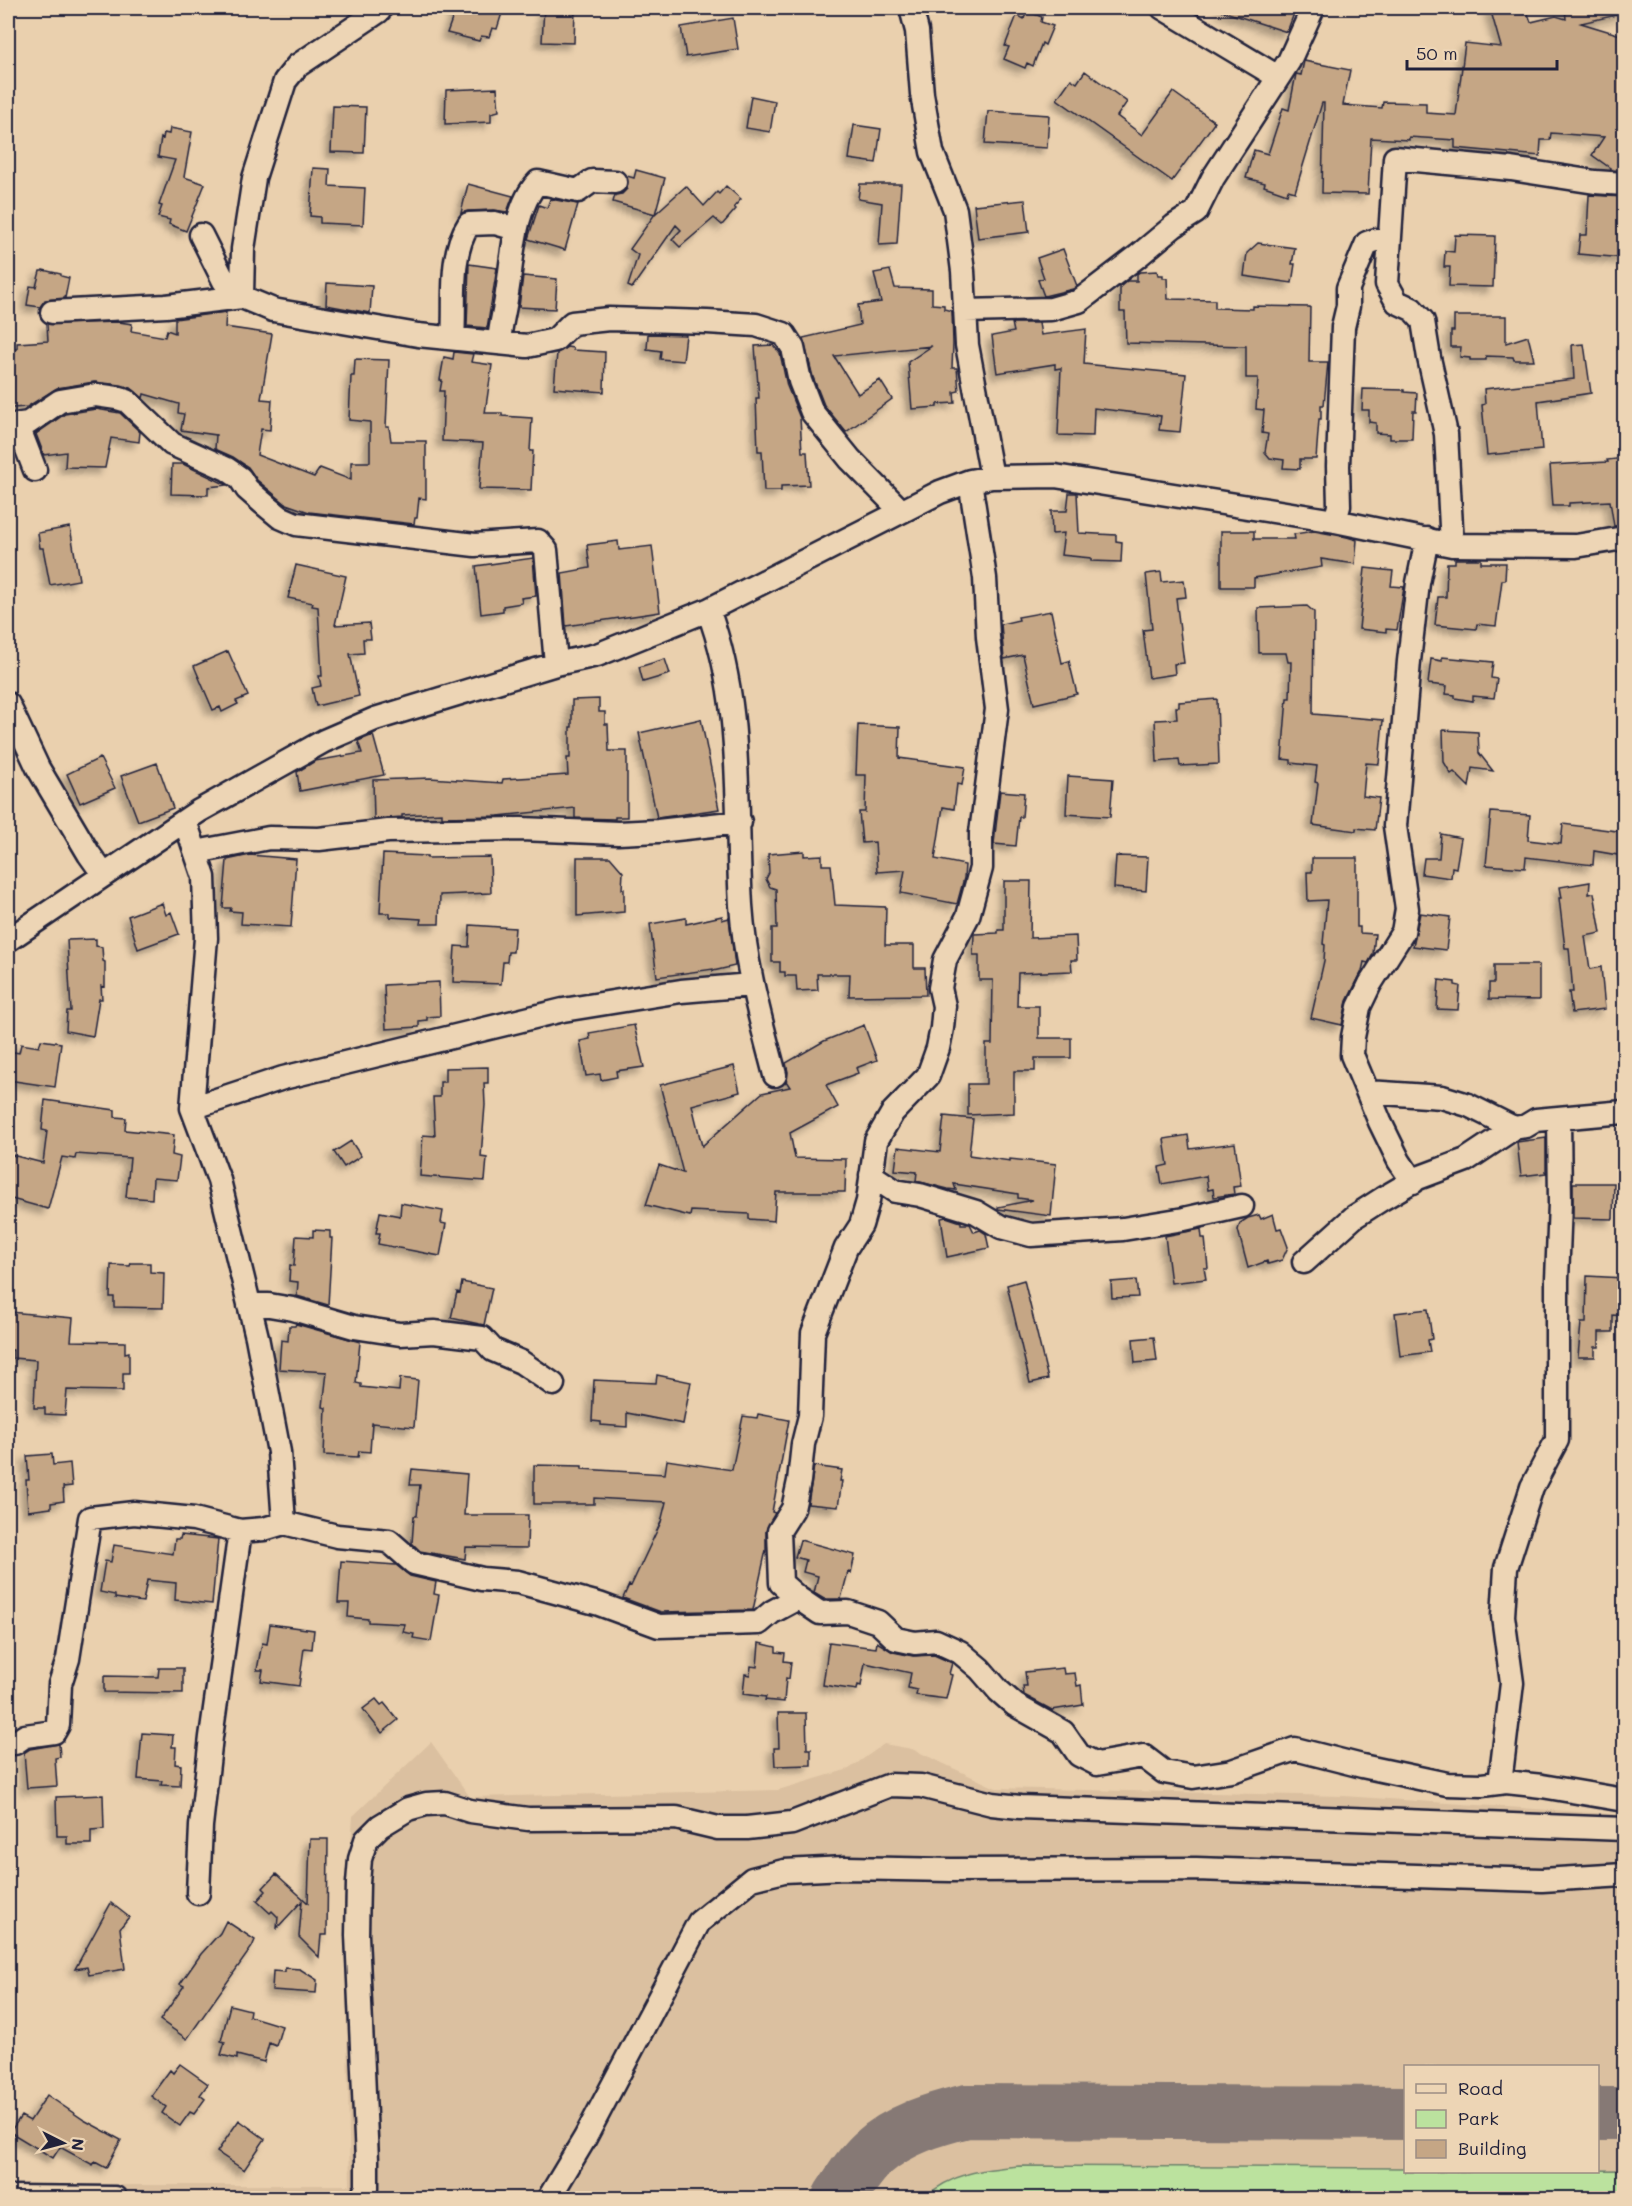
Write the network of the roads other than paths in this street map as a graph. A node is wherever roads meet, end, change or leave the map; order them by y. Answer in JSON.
{"nodes":[{"id":1,"x":911,"y":8,"type":"edge"},
{"id":2,"x":1163,"y":8,"type":"edge"},
{"id":3,"x":1313,"y":8,"type":"edge"},
{"id":4,"x":379,"y":11,"type":"dead end"},
{"id":5,"x":1278,"y":77,"type":"junction"},
{"id":6,"x":615,"y":182,"type":"dead end"},
{"id":7,"x":1624,"y":184,"type":"edge"},
{"id":8,"x":516,"y":229,"type":"junction"},
{"id":9,"x":201,"y":236,"type":"dead end"},
{"id":10,"x":1388,"y":240,"type":"junction"},
{"id":11,"x":242,"y":297,"type":"junction"},
{"id":12,"x":965,"y":311,"type":"junction"},
{"id":13,"x":52,"y":312,"type":"dead end"},
{"id":14,"x":453,"y":338,"type":"junction"},
{"id":15,"x":499,"y":343,"type":"junction"},
{"id":16,"x":13,"y":426,"type":"edge"},
{"id":17,"x":35,"y":470,"type":"dead end"},
{"id":18,"x":981,"y":479,"type":"junction"},
{"id":19,"x":901,"y":511,"type":"junction"},
{"id":20,"x":1335,"y":521,"type":"junction"},
{"id":21,"x":1624,"y":538,"type":"edge"},
{"id":22,"x":1427,"y":539,"type":"junction"},
{"id":23,"x":1452,"y":545,"type":"junction"},
{"id":24,"x":708,"y":610,"type":"junction"},
{"id":25,"x":556,"y":664,"type":"junction"},
{"id":26,"x":8,"y":704,"type":"edge"},
{"id":27,"x":185,"y":821,"type":"junction"},
{"id":28,"x":740,"y":822,"type":"junction"},
{"id":29,"x":196,"y":852,"type":"junction"},
{"id":30,"x":104,"y":875,"type":"junction"},
{"id":31,"x":8,"y":940,"type":"edge"},
{"id":32,"x":751,"y":985,"type":"junction"},
{"id":33,"x":775,"y":1075,"type":"dead end"},
{"id":34,"x":1368,"y":1092,"type":"junction"},
{"id":35,"x":192,"y":1108,"type":"junction"},
{"id":36,"x":1624,"y":1112,"type":"edge"},
{"id":37,"x":1559,"y":1118,"type":"junction"},
{"id":38,"x":1514,"y":1128,"type":"junction"},
{"id":39,"x":871,"y":1175,"type":"junction"},
{"id":40,"x":1413,"y":1182,"type":"junction"},
{"id":41,"x":1242,"y":1206,"type":"dead end"},
{"id":42,"x":1304,"y":1262,"type":"dead end"},
{"id":43,"x":249,"y":1305,"type":"junction"},
{"id":44,"x":553,"y":1384,"type":"dead end"},
{"id":45,"x":284,"y":1523,"type":"junction"},
{"id":46,"x":240,"y":1531,"type":"junction"},
{"id":47,"x":798,"y":1598,"type":"junction"},
{"id":48,"x":15,"y":1743,"type":"dead end"},
{"id":49,"x":1500,"y":1783,"type":"junction"},
{"id":50,"x":1624,"y":1800,"type":"edge"},
{"id":51,"x":1624,"y":1829,"type":"edge"},
{"id":52,"x":1624,"y":1875,"type":"edge"},
{"id":53,"x":198,"y":1893,"type":"dead end"},
{"id":54,"x":8,"y":2198,"type":"edge"},
{"id":55,"x":115,"y":2199,"type":"edge"},
{"id":56,"x":361,"y":2199,"type":"edge"},
{"id":57,"x":549,"y":2199,"type":"edge"}],
"edges":[{"from":1,"to":12,"type":"street"},
{"from":2,"to":5,"type":"street"},
{"from":3,"to":5,"type":"street"},
{"from":4,"to":11,"type":"street"},
{"from":5,"to":12,"type":"street"},
{"from":6,"to":8,"type":"street"},
{"from":7,"to":10,"type":"street"},
{"from":8,"to":14,"type":"street"},
{"from":8,"to":15,"type":"street"},
{"from":9,"to":11,"type":"street"},
{"from":10,"to":20,"type":"street"},
{"from":10,"to":23,"type":"street"},
{"from":11,"to":13,"type":"street"},
{"from":11,"to":14,"type":"street"},
{"from":12,"to":18,"type":"street"},
{"from":14,"to":15,"type":"street"},
{"from":15,"to":19,"type":"street"},
{"from":16,"to":17,"type":"street"},
{"from":16,"to":25,"type":"street"},
{"from":18,"to":19,"type":"street"},
{"from":18,"to":20,"type":"street"},
{"from":18,"to":39,"type":"street"},
{"from":19,"to":24,"type":"street"},
{"from":20,"to":22,"type":"street"},
{"from":21,"to":23,"type":"street"},
{"from":22,"to":23,"type":"street"},
{"from":22,"to":34,"type":"street"},
{"from":24,"to":25,"type":"street"},
{"from":24,"to":28,"type":"street"},
{"from":25,"to":27,"type":"street"},
{"from":26,"to":30,"type":"street"},
{"from":27,"to":29,"type":"street"},
{"from":27,"to":30,"type":"street"},
{"from":28,"to":29,"type":"street"},
{"from":28,"to":32,"type":"street"},
{"from":29,"to":35,"type":"street"},
{"from":30,"to":31,"type":"street"},
{"from":32,"to":33,"type":"street"},
{"from":32,"to":35,"type":"street"},
{"from":34,"to":38,"type":"street"},
{"from":34,"to":40,"type":"street"},
{"from":35,"to":43,"type":"street"},
{"from":36,"to":37,"type":"street"},
{"from":37,"to":38,"type":"street"},
{"from":37,"to":49,"type":"street"},
{"from":38,"to":40,"type":"street"},
{"from":39,"to":41,"type":"street"},
{"from":39,"to":47,"type":"street"},
{"from":40,"to":42,"type":"street"},
{"from":43,"to":44,"type":"street"},
{"from":43,"to":45,"type":"street"},
{"from":45,"to":46,"type":"street"},
{"from":45,"to":47,"type":"street"},
{"from":46,"to":48,"type":"street"},
{"from":46,"to":53,"type":"street"},
{"from":47,"to":49,"type":"street"},
{"from":49,"to":50,"type":"street"},
{"from":51,"to":56,"type":"street"},
{"from":52,"to":57,"type":"street"},
{"from":54,"to":55,"type":"street"}]}
